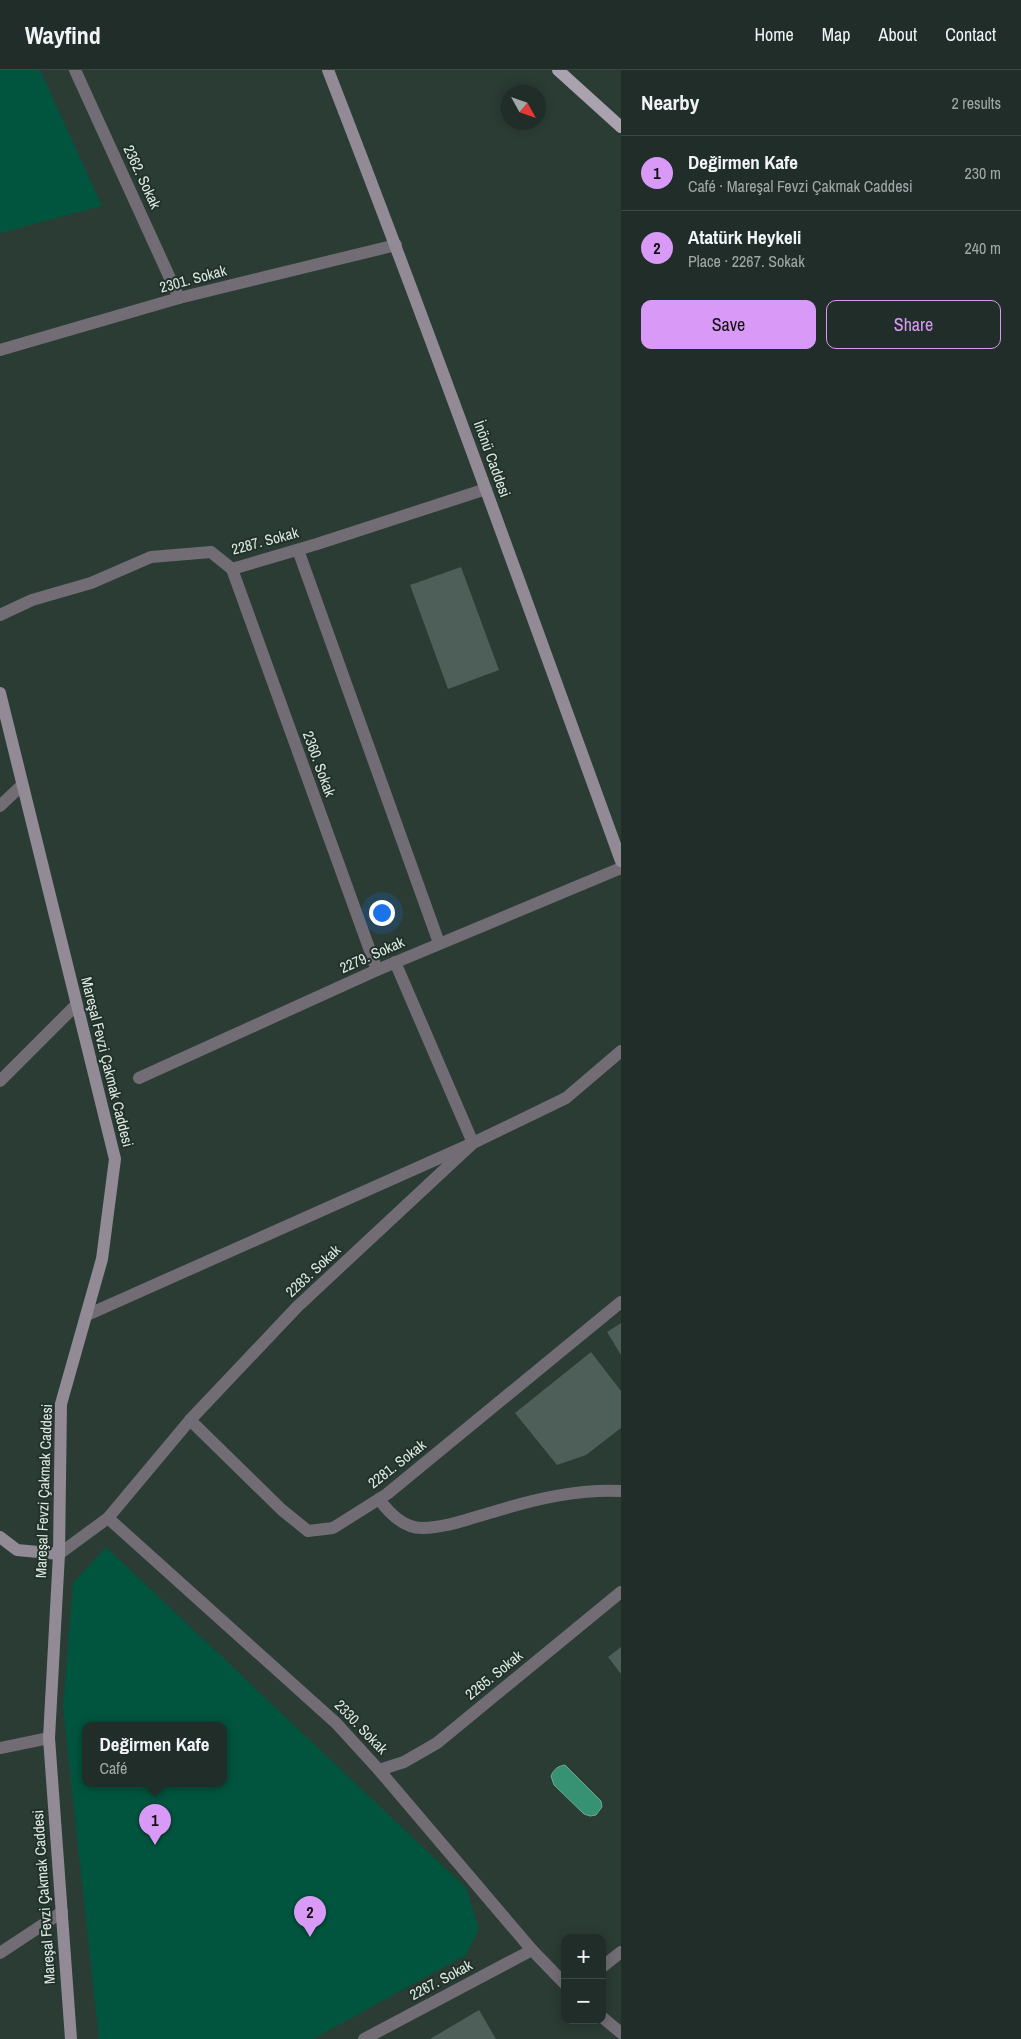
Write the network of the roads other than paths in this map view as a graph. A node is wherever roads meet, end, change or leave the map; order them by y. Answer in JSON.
{"nodes":[{"id":1,"x":75,"y":70,"type":"edge"},
{"id":2,"x":328,"y":70,"type":"edge"},
{"id":3,"x":558,"y":70,"type":"edge"},
{"id":4,"x":621,"y":127,"type":"edge"},
{"id":5,"x":396,"y":245,"type":"junction"},
{"id":6,"x":180,"y":298,"type":"junction"},
{"id":7,"x":0,"y":350,"type":"edge"},
{"id":8,"x":486,"y":488,"type":"junction"},
{"id":9,"x":298,"y":550,"type":"junction"},
{"id":10,"x":232,"y":569,"type":"junction"},
{"id":11,"x":0,"y":615,"type":"edge"},
{"id":12,"x":0,"y":694,"type":"edge"},
{"id":13,"x":22,"y":785,"type":"junction"},
{"id":14,"x":0,"y":806,"type":"edge"},
{"id":15,"x":621,"y":862,"type":"edge"},
{"id":16,"x":621,"y":868,"type":"edge"},
{"id":17,"x":439,"y":943,"type":"junction"},
{"id":18,"x":394,"y":962,"type":"junction"},
{"id":19,"x":377,"y":970,"type":"junction"},
{"id":20,"x":76,"y":1005,"type":"junction"},
{"id":21,"x":621,"y":1051,"type":"edge"},
{"id":22,"x":139,"y":1078,"type":"dead end"},
{"id":23,"x":0,"y":1081,"type":"edge"},
{"id":24,"x":473,"y":1143,"type":"junction"},
{"id":25,"x":621,"y":1302,"type":"edge"},
{"id":26,"x":87,"y":1315,"type":"junction"},
{"id":27,"x":190,"y":1420,"type":"junction"},
{"id":28,"x":621,"y":1491,"type":"edge"},
{"id":29,"x":379,"y":1500,"type":"junction"},
{"id":30,"x":108,"y":1518,"type":"junction"},
{"id":31,"x":0,"y":1537,"type":"edge"},
{"id":32,"x":59,"y":1554,"type":"junction"},
{"id":33,"x":621,"y":1592,"type":"edge"},
{"id":34,"x":49,"y":1738,"type":"junction"},
{"id":35,"x":0,"y":1748,"type":"edge"},
{"id":36,"x":379,"y":1770,"type":"junction"},
{"id":37,"x":62,"y":1912,"type":"junction"},
{"id":38,"x":532,"y":1950,"type":"junction"},
{"id":39,"x":621,"y":1952,"type":"edge"},
{"id":40,"x":0,"y":1953,"type":"edge"},
{"id":41,"x":606,"y":1964,"type":"edge"},
{"id":42,"x":561,"y":1980,"type":"edge"},
{"id":43,"x":606,"y":2020,"type":"edge"},
{"id":44,"x":621,"y":2033,"type":"edge"},
{"id":45,"x":71,"y":2039,"type":"edge"},
{"id":46,"x":364,"y":2039,"type":"edge"}],
"edges":[{"from":1,"to":6,"type":"street","name":"2362. Sokak"},
{"from":2,"to":5,"type":"street","name":"İnönü Caddesi"},
{"from":3,"to":4,"type":"main road"},
{"from":5,"to":6,"type":"street","name":"2301. Sokak"},
{"from":5,"to":8,"type":"street","name":"İnönü Caddesi"},
{"from":6,"to":7,"type":"street","name":"2301. Sokak"},
{"from":8,"to":9,"type":"street","name":"2287. Sokak"},
{"from":8,"to":15,"type":"street","name":"İnönü Caddesi"},
{"from":9,"to":10,"type":"street","name":"2287. Sokak"},
{"from":9,"to":17,"type":"street"},
{"from":10,"to":11,"type":"street","name":"2287. Sokak"},
{"from":10,"to":19,"type":"street","name":"2360. Sokak"},
{"from":12,"to":13,"type":"street","name":"Mareşal Fevzi Çakmak Caddesi"},
{"from":13,"to":14,"type":"street"},
{"from":13,"to":20,"type":"street","name":"Mareşal Fevzi Çakmak Caddesi"},
{"from":16,"to":17,"type":"street","name":"2279. Sokak"},
{"from":17,"to":18,"type":"street","name":"2279. Sokak"},
{"from":18,"to":19,"type":"street","name":"2279. Sokak"},
{"from":18,"to":24,"type":"street"},
{"from":19,"to":22,"type":"street","name":"2279. Sokak"},
{"from":20,"to":23,"type":"street"},
{"from":20,"to":26,"type":"street","name":"Mareşal Fevzi Çakmak Caddesi"},
{"from":21,"to":24,"type":"street","name":"2283. Sokak"},
{"from":24,"to":26,"type":"street"},
{"from":24,"to":27,"type":"street","name":"2283. Sokak"},
{"from":25,"to":29,"type":"street","name":"2281. Sokak"},
{"from":26,"to":32,"type":"street","name":"Mareşal Fevzi Çakmak Caddesi"},
{"from":27,"to":29,"type":"street","name":"2281. Sokak"},
{"from":27,"to":30,"type":"street","name":"2283. Sokak"},
{"from":28,"to":29,"type":"street"},
{"from":30,"to":32,"type":"street","name":"2283. Sokak"},
{"from":30,"to":36,"type":"street","name":"2330. Sokak"},
{"from":31,"to":32,"type":"street"},
{"from":32,"to":34,"type":"street","name":"Mareşal Fevzi Çakmak Caddesi"},
{"from":33,"to":36,"type":"street","name":"2265. Sokak"},
{"from":34,"to":35,"type":"street"},
{"from":34,"to":37,"type":"street","name":"Mareşal Fevzi Çakmak Caddesi"},
{"from":36,"to":38,"type":"street","name":"2330. Sokak"},
{"from":37,"to":40,"type":"street"},
{"from":37,"to":45,"type":"street","name":"Mareşal Fevzi Çakmak Caddesi"},
{"from":38,"to":42,"type":"street","name":"2330. Sokak"},
{"from":38,"to":46,"type":"street","name":"2267. Sokak"},
{"from":39,"to":41,"type":"street"},
{"from":43,"to":44,"type":"street"}]}
